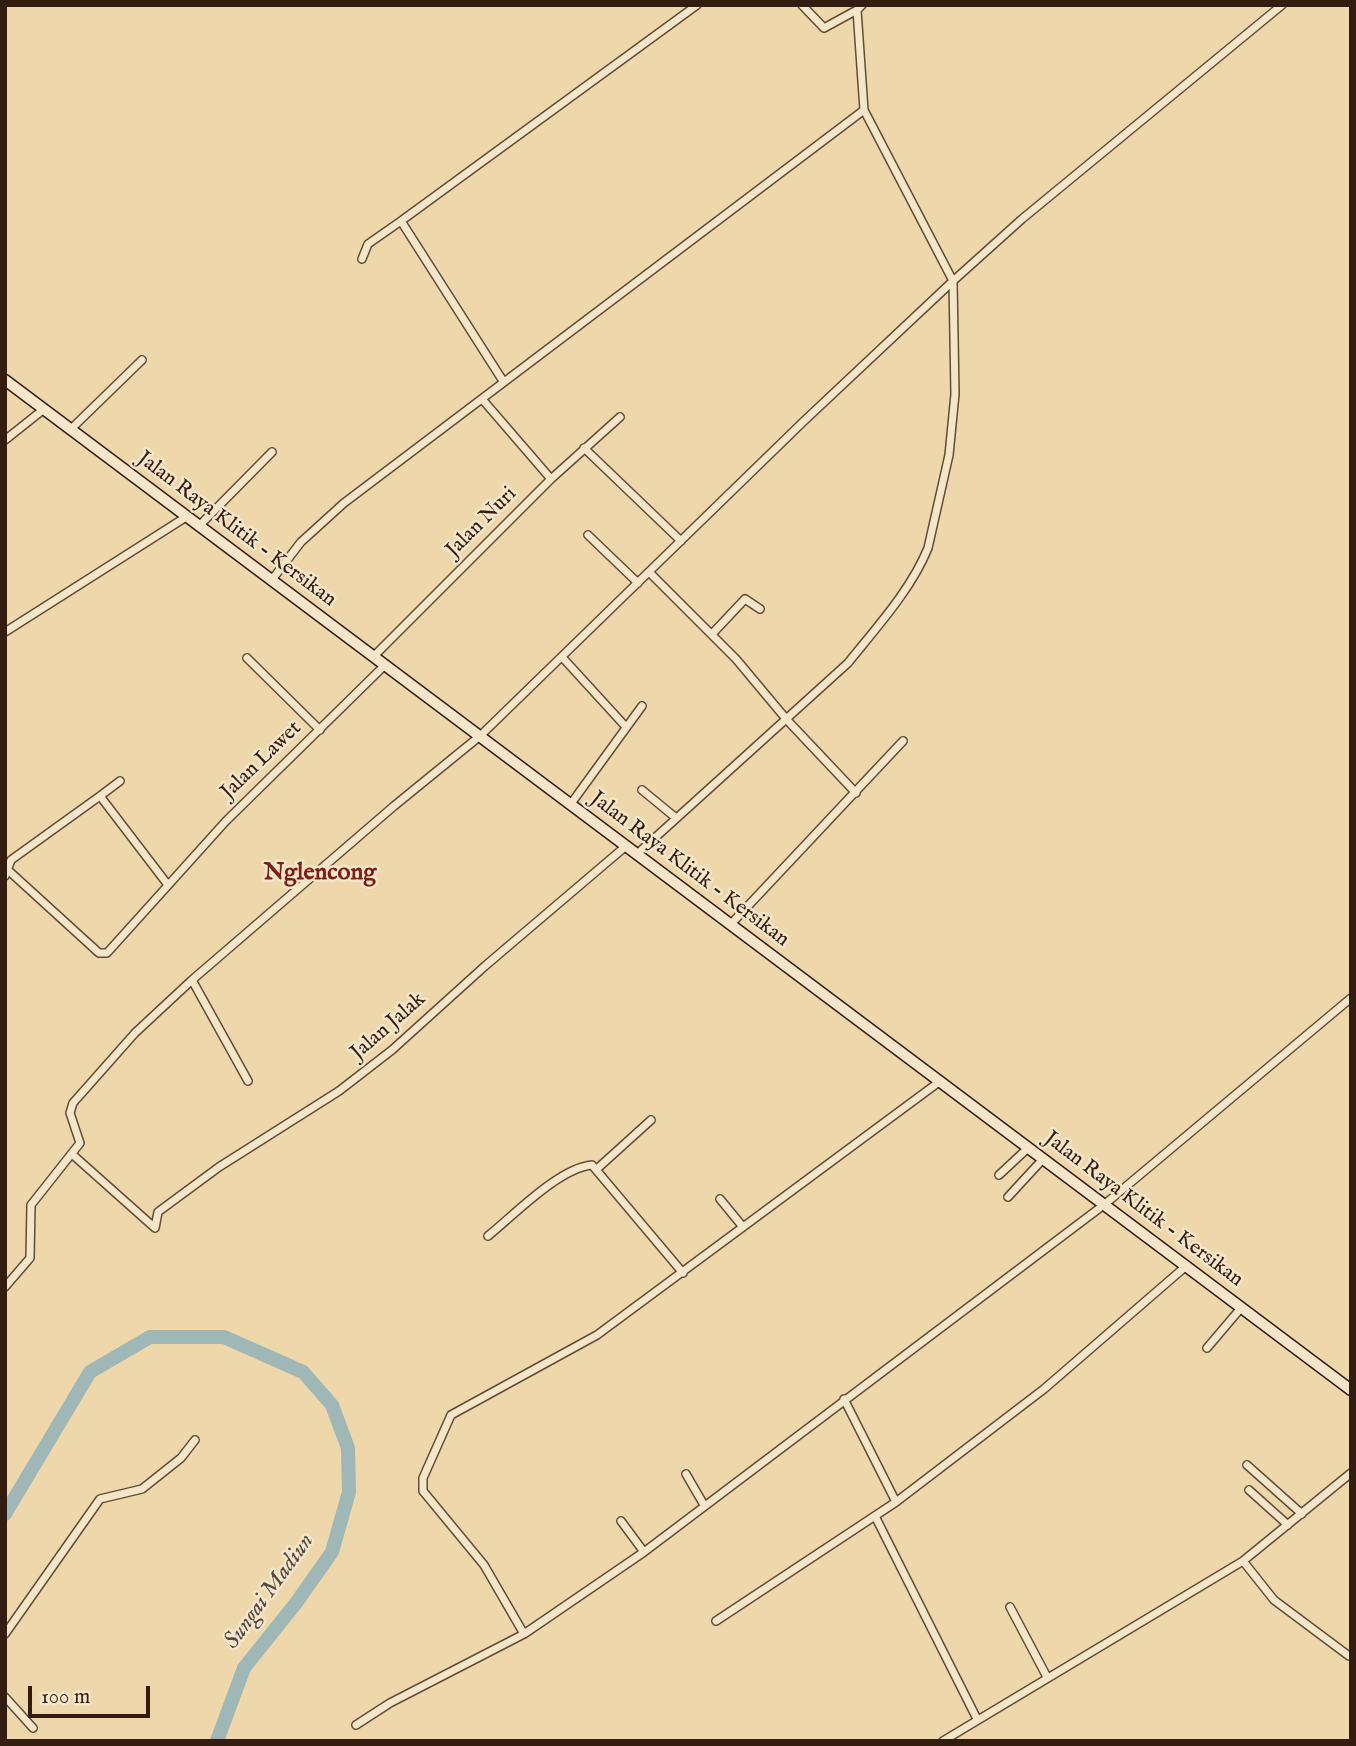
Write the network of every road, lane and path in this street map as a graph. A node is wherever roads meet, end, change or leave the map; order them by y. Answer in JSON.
{"nodes":[{"id":1,"x":697,"y":5,"type":"edge"},
{"id":2,"x":802,"y":5,"type":"edge"},
{"id":3,"x":847,"y":5,"type":"edge"},
{"id":4,"x":1282,"y":5,"type":"edge"},
{"id":5,"x":860,"y":7,"type":"edge"},
{"id":6,"x":849,"y":15,"type":"junction"},
{"id":7,"x":864,"y":110,"type":"junction"},
{"id":8,"x":401,"y":221,"type":"junction"},
{"id":9,"x":362,"y":259,"type":"dead end"},
{"id":10,"x":953,"y":281,"type":"junction"},
{"id":11,"x":142,"y":360,"type":"dead end"},
{"id":12,"x":5,"y":380,"type":"edge"},
{"id":13,"x":503,"y":382,"type":"junction"},
{"id":14,"x":482,"y":399,"type":"junction"},
{"id":15,"x":44,"y":409,"type":"junction"},
{"id":16,"x":620,"y":416,"type":"dead end"},
{"id":17,"x":71,"y":429,"type":"junction"},
{"id":18,"x":5,"y":440,"type":"edge"},
{"id":19,"x":584,"y":448,"type":"junction"},
{"id":20,"x":272,"y":452,"type":"dead end"},
{"id":21,"x":551,"y":478,"type":"junction"},
{"id":22,"x":186,"y":517,"type":"junction"},
{"id":23,"x":199,"y":526,"type":"junction"},
{"id":24,"x":588,"y":535,"type":"dead end"},
{"id":25,"x":681,"y":541,"type":"junction"},
{"id":26,"x":649,"y":572,"type":"junction"},
{"id":27,"x":271,"y":580,"type":"junction"},
{"id":28,"x":638,"y":583,"type":"junction"},
{"id":29,"x":760,"y":609,"type":"dead end"},
{"id":30,"x":5,"y":632,"type":"edge"},
{"id":31,"x":712,"y":635,"type":"junction"},
{"id":32,"x":373,"y":657,"type":"junction"},
{"id":33,"x":562,"y":657,"type":"junction"},
{"id":34,"x":247,"y":658,"type":"dead end"},
{"id":35,"x":384,"y":666,"type":"junction"},
{"id":36,"x":642,"y":706,"type":"dead end"},
{"id":37,"x":787,"y":720,"type":"junction"},
{"id":38,"x":626,"y":727,"type":"junction"},
{"id":39,"x":320,"y":730,"type":"junction"},
{"id":40,"x":480,"y":736,"type":"junction"},
{"id":41,"x":903,"y":741,"type":"dead end"},
{"id":42,"x":120,"y":781,"type":"dead end"},
{"id":43,"x":642,"y":790,"type":"dead end"},
{"id":44,"x":856,"y":793,"type":"junction"},
{"id":45,"x":100,"y":796,"type":"junction"},
{"id":46,"x":570,"y":805,"type":"junction"},
{"id":47,"x":676,"y":818,"type":"junction"},
{"id":48,"x":626,"y":846,"type":"junction"},
{"id":49,"x":5,"y":852,"type":"edge"},
{"id":50,"x":637,"y":854,"type":"junction"},
{"id":51,"x":11,"y":860,"type":"junction"},
{"id":52,"x":7,"y":874,"type":"edge"},
{"id":53,"x":168,"y":886,"type":"junction"},
{"id":54,"x":731,"y":924,"type":"junction"},
{"id":55,"x":192,"y":980,"type":"junction"},
{"id":56,"x":1351,"y":998,"type":"edge"},
{"id":57,"x":248,"y":1081,"type":"dead end"},
{"id":58,"x":939,"y":1082,"type":"junction"},
{"id":59,"x":651,"y":1120,"type":"dead end"},
{"id":60,"x":1028,"y":1147,"type":"junction"},
{"id":61,"x":73,"y":1155,"type":"junction"},
{"id":62,"x":1043,"y":1159,"type":"junction"},
{"id":63,"x":598,"y":1168,"type":"junction"},
{"id":64,"x":999,"y":1175,"type":"dead end"},
{"id":65,"x":1008,"y":1197,"type":"dead end"},
{"id":66,"x":720,"y":1199,"type":"dead end"},
{"id":67,"x":1105,"y":1204,"type":"junction"},
{"id":68,"x":743,"y":1227,"type":"junction"},
{"id":69,"x":488,"y":1236,"type":"dead end"},
{"id":70,"x":1185,"y":1267,"type":"junction"},
{"id":71,"x":683,"y":1273,"type":"junction"},
{"id":72,"x":5,"y":1287,"type":"edge"},
{"id":73,"x":1241,"y":1308,"type":"junction"},
{"id":74,"x":1207,"y":1348,"type":"dead end"},
{"id":75,"x":1351,"y":1390,"type":"edge"},
{"id":76,"x":844,"y":1399,"type":"junction"},
{"id":77,"x":195,"y":1440,"type":"dead end"},
{"id":78,"x":1247,"y":1465,"type":"dead end"},
{"id":79,"x":1351,"y":1472,"type":"edge"},
{"id":80,"x":686,"y":1474,"type":"dead end"},
{"id":81,"x":1249,"y":1490,"type":"dead end"},
{"id":82,"x":896,"y":1502,"type":"junction"},
{"id":83,"x":704,"y":1505,"type":"junction"},
{"id":84,"x":1302,"y":1514,"type":"junction"},
{"id":85,"x":874,"y":1516,"type":"junction"},
{"id":86,"x":621,"y":1521,"type":"dead end"},
{"id":87,"x":1288,"y":1525,"type":"junction"},
{"id":88,"x":644,"y":1552,"type":"junction"},
{"id":89,"x":1243,"y":1561,"type":"junction"},
{"id":90,"x":1010,"y":1607,"type":"dead end"},
{"id":91,"x":716,"y":1621,"type":"dead end"},
{"id":92,"x":5,"y":1634,"type":"edge"},
{"id":93,"x":524,"y":1634,"type":"junction"},
{"id":94,"x":1349,"y":1656,"type":"edge"},
{"id":95,"x":1047,"y":1677,"type":"junction"},
{"id":96,"x":5,"y":1697,"type":"edge"},
{"id":97,"x":978,"y":1719,"type":"junction"},
{"id":98,"x":356,"y":1725,"type":"dead end"},
{"id":99,"x":33,"y":1728,"type":"dead end"},
{"id":100,"x":943,"y":1741,"type":"edge"}],
"edges":[{"from":1,"to":8,"type":"street"},
{"from":2,"to":6,"type":"street"},
{"from":3,"to":6,"type":"street"},
{"from":4,"to":10,"type":"street"},
{"from":5,"to":6,"type":"street"},
{"from":5,"to":7,"type":"street"},
{"from":7,"to":10,"type":"street"},
{"from":7,"to":13,"type":"street"},
{"from":8,"to":9,"type":"street"},
{"from":8,"to":13,"type":"street"},
{"from":10,"to":25,"type":"street"},
{"from":10,"to":37,"type":"street"},
{"from":11,"to":17,"type":"street"},
{"from":12,"to":15,"type":"street","name":"Jalan Raya Klitik - Kersikan"},
{"from":13,"to":14,"type":"street"},
{"from":14,"to":21,"type":"street"},
{"from":14,"to":27,"type":"street"},
{"from":15,"to":17,"type":"street","name":"Jalan Raya Klitik - Kersikan"},
{"from":15,"to":18,"type":"street"},
{"from":16,"to":19,"type":"street","name":"Jalan Nuri"},
{"from":17,"to":22,"type":"street","name":"Jalan Raya Klitik - Kersikan"},
{"from":19,"to":21,"type":"street","name":"Jalan Nuri"},
{"from":19,"to":25,"type":"street"},
{"from":20,"to":23,"type":"street"},
{"from":21,"to":32,"type":"street","name":"Jalan Nuri"},
{"from":22,"to":23,"type":"street","name":"Jalan Raya Klitik - Kersikan"},
{"from":22,"to":30,"type":"street"},
{"from":23,"to":27,"type":"street","name":"Jalan Raya Klitik - Kersikan"},
{"from":24,"to":28,"type":"street"},
{"from":25,"to":26,"type":"street"},
{"from":26,"to":28,"type":"street"},
{"from":26,"to":31,"type":"street"},
{"from":27,"to":32,"type":"street","name":"Jalan Raya Klitik - Kersikan"},
{"from":28,"to":33,"type":"street"},
{"from":29,"to":31,"type":"street"},
{"from":31,"to":37,"type":"street"},
{"from":32,"to":35,"type":"street","name":"Jalan Raya Klitik - Kersikan"},
{"from":33,"to":38,"type":"street"},
{"from":33,"to":40,"type":"street"},
{"from":34,"to":39,"type":"street"},
{"from":35,"to":39,"type":"street","name":"Jalan Lawet"},
{"from":35,"to":40,"type":"street","name":"Jalan Raya Klitik - Kersikan"},
{"from":36,"to":38,"type":"street"},
{"from":37,"to":44,"type":"street"},
{"from":37,"to":47,"type":"street"},
{"from":38,"to":46,"type":"street"},
{"from":39,"to":53,"type":"street","name":"Jalan Lawet"},
{"from":40,"to":46,"type":"street","name":"Jalan Raya Klitik - Kersikan"},
{"from":40,"to":55,"type":"street"},
{"from":41,"to":44,"type":"street"},
{"from":42,"to":45,"type":"street"},
{"from":43,"to":47,"type":"street"},
{"from":44,"to":54,"type":"street"},
{"from":45,"to":51,"type":"street"},
{"from":45,"to":53,"type":"street"},
{"from":46,"to":48,"type":"street","name":"Jalan Raya Klitik - Kersikan"},
{"from":47,"to":50,"type":"street"},
{"from":48,"to":50,"type":"street","name":"Jalan Raya Klitik - Kersikan"},
{"from":48,"to":61,"type":"street","name":"Jalan Jalak"},
{"from":49,"to":51,"type":"street"},
{"from":50,"to":54,"type":"street","name":"Jalan Raya Klitik - Kersikan"},
{"from":51,"to":52,"type":"street"},
{"from":52,"to":53,"type":"street","name":"Jalan Lawet"},
{"from":54,"to":58,"type":"street","name":"Jalan Raya Klitik - Kersikan"},
{"from":55,"to":57,"type":"street"},
{"from":55,"to":61,"type":"street"},
{"from":56,"to":67,"type":"street"},
{"from":58,"to":60,"type":"street","name":"Jalan Raya Klitik - Kersikan"},
{"from":58,"to":68,"type":"street"},
{"from":59,"to":63,"type":"street"},
{"from":60,"to":62,"type":"street","name":"Jalan Raya Klitik - Kersikan"},
{"from":60,"to":64,"type":"street"},
{"from":61,"to":72,"type":"street"},
{"from":62,"to":65,"type":"street"},
{"from":62,"to":67,"type":"street","name":"Jalan Raya Klitik - Kersikan"},
{"from":63,"to":69,"type":"street"},
{"from":63,"to":71,"type":"street"},
{"from":66,"to":68,"type":"street"},
{"from":67,"to":70,"type":"street","name":"Jalan Raya Klitik - Kersikan"},
{"from":67,"to":76,"type":"street"},
{"from":68,"to":71,"type":"street"},
{"from":70,"to":73,"type":"street","name":"Jalan Raya Klitik - Kersikan"},
{"from":70,"to":82,"type":"street"},
{"from":71,"to":93,"type":"street"},
{"from":73,"to":74,"type":"street"},
{"from":73,"to":75,"type":"street","name":"Jalan Raya Klitik - Kersikan"},
{"from":76,"to":82,"type":"street"},
{"from":76,"to":83,"type":"street"},
{"from":77,"to":92,"type":"street"},
{"from":78,"to":84,"type":"street"},
{"from":79,"to":84,"type":"street"},
{"from":80,"to":83,"type":"street"},
{"from":81,"to":87,"type":"street"},
{"from":82,"to":85,"type":"street"},
{"from":83,"to":88,"type":"street"},
{"from":84,"to":87,"type":"street"},
{"from":85,"to":91,"type":"street"},
{"from":85,"to":97,"type":"street"},
{"from":86,"to":88,"type":"street"},
{"from":87,"to":89,"type":"street"},
{"from":88,"to":93,"type":"street"},
{"from":89,"to":94,"type":"street"},
{"from":89,"to":95,"type":"street"},
{"from":90,"to":95,"type":"street"},
{"from":93,"to":98,"type":"street"},
{"from":95,"to":97,"type":"street"},
{"from":96,"to":99,"type":"street"},
{"from":97,"to":100,"type":"street"}]}
